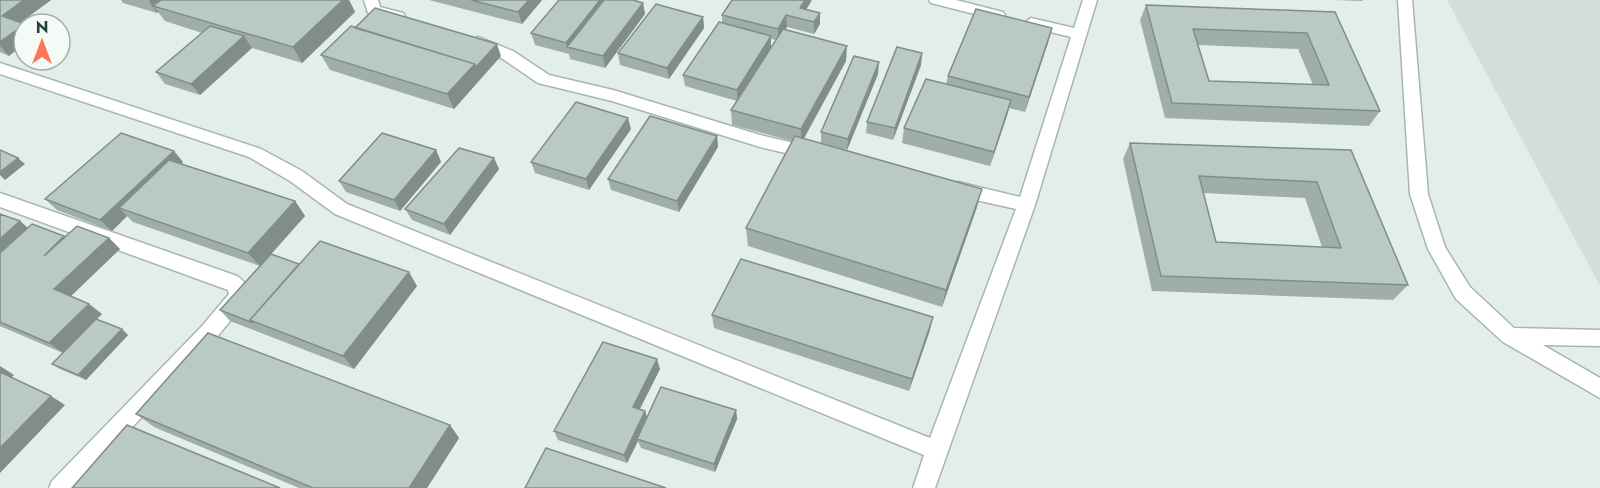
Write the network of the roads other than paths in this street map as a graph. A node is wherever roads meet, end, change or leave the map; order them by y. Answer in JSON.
{"nodes":[{"id":1,"x":371,"y":0,"type":"edge"},
{"id":2,"x":936,"y":0,"type":"edge"},
{"id":3,"x":1090,"y":0,"type":"edge"},
{"id":4,"x":1405,"y":0,"type":"edge"},
{"id":5,"x":414,"y":21,"type":"edge"},
{"id":6,"x":1079,"y":34,"type":"junction"},
{"id":7,"x":466,"y":37,"type":"edge"},
{"id":8,"x":0,"y":68,"type":"edge"},
{"id":9,"x":829,"y":158,"type":"edge"},
{"id":10,"x":945,"y":186,"type":"edge"},
{"id":11,"x":0,"y":200,"type":"edge"},
{"id":12,"x":1026,"y":205,"type":"junction"},
{"id":13,"x":1510,"y":336,"type":"junction"},
{"id":14,"x":1600,"y":338,"type":"edge"},
{"id":15,"x":1600,"y":389,"type":"edge"},
{"id":16,"x":936,"y":450,"type":"junction"},
{"id":17,"x":60,"y":488,"type":"edge"},
{"id":18,"x":924,"y":488,"type":"edge"}],
"edges":[{"from":1,"to":5,"type":"street"},
{"from":2,"to":6,"type":"street"},
{"from":3,"to":6,"type":"street"},
{"from":4,"to":13,"type":"street"},
{"from":6,"to":12,"type":"street"},
{"from":7,"to":9,"type":"street"},
{"from":8,"to":16,"type":"street"},
{"from":10,"to":12,"type":"street"},
{"from":11,"to":17,"type":"street"},
{"from":12,"to":16,"type":"street"},
{"from":13,"to":14,"type":"street"},
{"from":13,"to":15,"type":"street"},
{"from":16,"to":18,"type":"street"}]}
